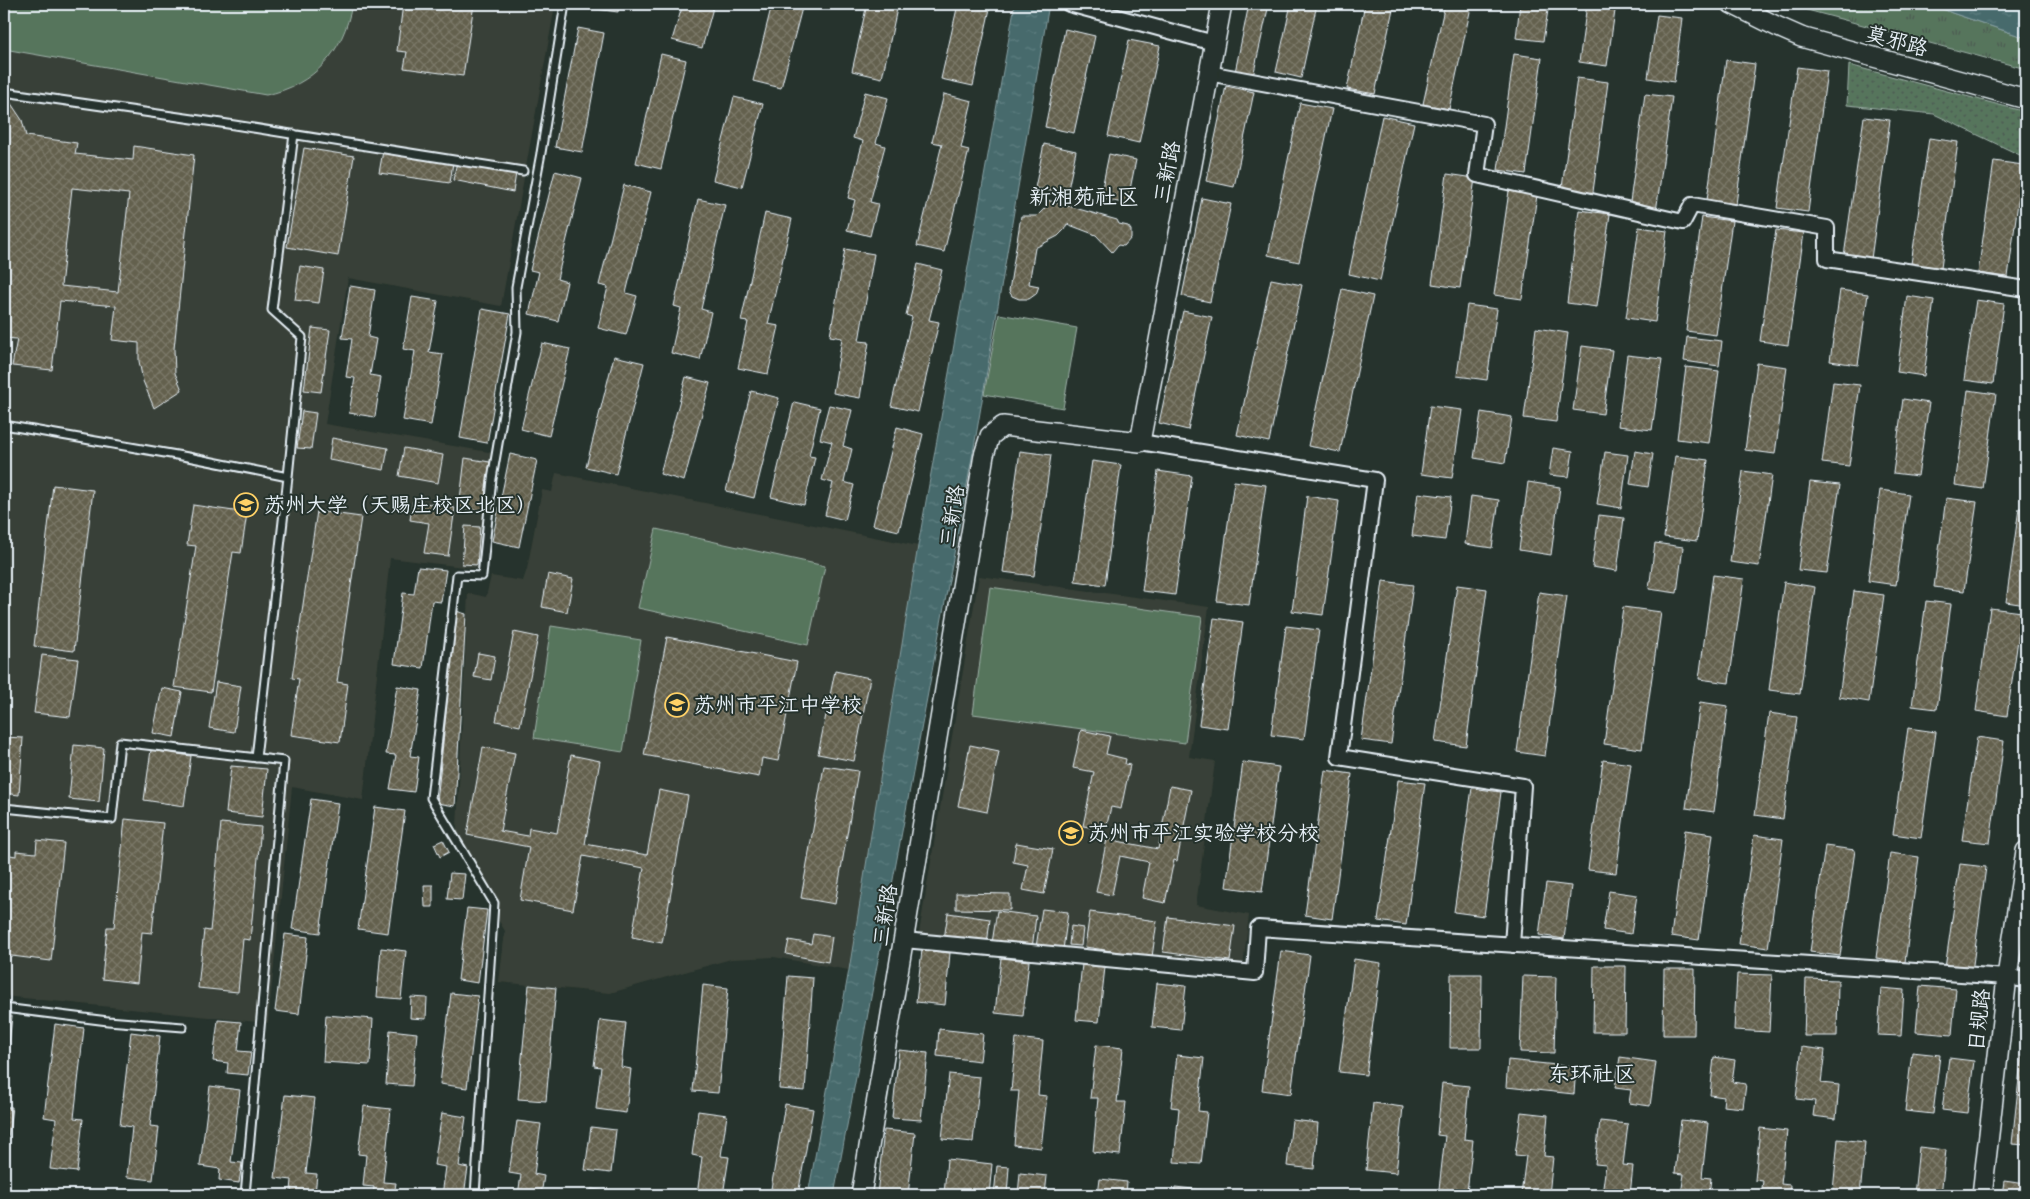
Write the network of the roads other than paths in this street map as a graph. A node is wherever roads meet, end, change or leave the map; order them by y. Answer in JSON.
{"nodes":[{"id":1,"x":565,"y":4,"type":"edge"},
{"id":2,"x":1069,"y":4,"type":"edge"},
{"id":3,"x":1222,"y":4,"type":"edge"},
{"id":4,"x":1732,"y":4,"type":"edge"},
{"id":5,"x":1214,"y":43,"type":"junction"},
{"id":6,"x":1208,"y":74,"type":"junction"},
{"id":7,"x":4,"y":92,"type":"edge"},
{"id":8,"x":2026,"y":99,"type":"edge"},
{"id":9,"x":294,"y":134,"type":"junction"},
{"id":10,"x":523,"y":171,"type":"dead end"},
{"id":11,"x":2026,"y":290,"type":"edge"},
{"id":12,"x":4,"y":425,"type":"edge"},
{"id":13,"x":1140,"y":442,"type":"junction"},
{"id":14,"x":288,"y":477,"type":"junction"},
{"id":15,"x":256,"y":758,"type":"junction"},
{"id":16,"x":4,"y":808,"type":"edge"},
{"id":17,"x":2026,"y":851,"type":"edge"},
{"id":18,"x":904,"y":940,"type":"junction"},
{"id":19,"x":1512,"y":944,"type":"junction"},
{"id":20,"x":2007,"y":977,"type":"junction"},
{"id":21,"x":2026,"y":980,"type":"edge"},
{"id":22,"x":4,"y":1008,"type":"edge"},
{"id":23,"x":183,"y":1027,"type":"dead end"},
{"id":24,"x":245,"y":1195,"type":"edge"},
{"id":25,"x":474,"y":1195,"type":"edge"},
{"id":26,"x":861,"y":1195,"type":"edge"},
{"id":27,"x":1982,"y":1195,"type":"edge"}],
"edges":[{"from":1,"to":25,"type":"lane"},
{"from":2,"to":5,"type":"street"},
{"from":3,"to":5,"type":"street","name":"三新路"},
{"from":4,"to":8,"type":"street","name":"莫邪路"},
{"from":5,"to":6,"type":"street","name":"三新路"},
{"from":6,"to":11,"type":"street"},
{"from":6,"to":13,"type":"street","name":"三新路"},
{"from":7,"to":9,"type":"lane"},
{"from":9,"to":10,"type":"lane"},
{"from":9,"to":14,"type":"lane"},
{"from":12,"to":14,"type":"lane"},
{"from":13,"to":18,"type":"street","name":"三新路"},
{"from":13,"to":19,"type":"street"},
{"from":14,"to":15,"type":"lane"},
{"from":15,"to":16,"type":"lane"},
{"from":15,"to":24,"type":"lane"},
{"from":17,"to":20,"type":"street","name":"日规路"},
{"from":18,"to":19,"type":"street"},
{"from":18,"to":26,"type":"street","name":"三新路"},
{"from":19,"to":20,"type":"street"},
{"from":20,"to":21,"type":"street"},
{"from":20,"to":27,"type":"street","name":"日规路"},
{"from":22,"to":23,"type":"lane"}]}
